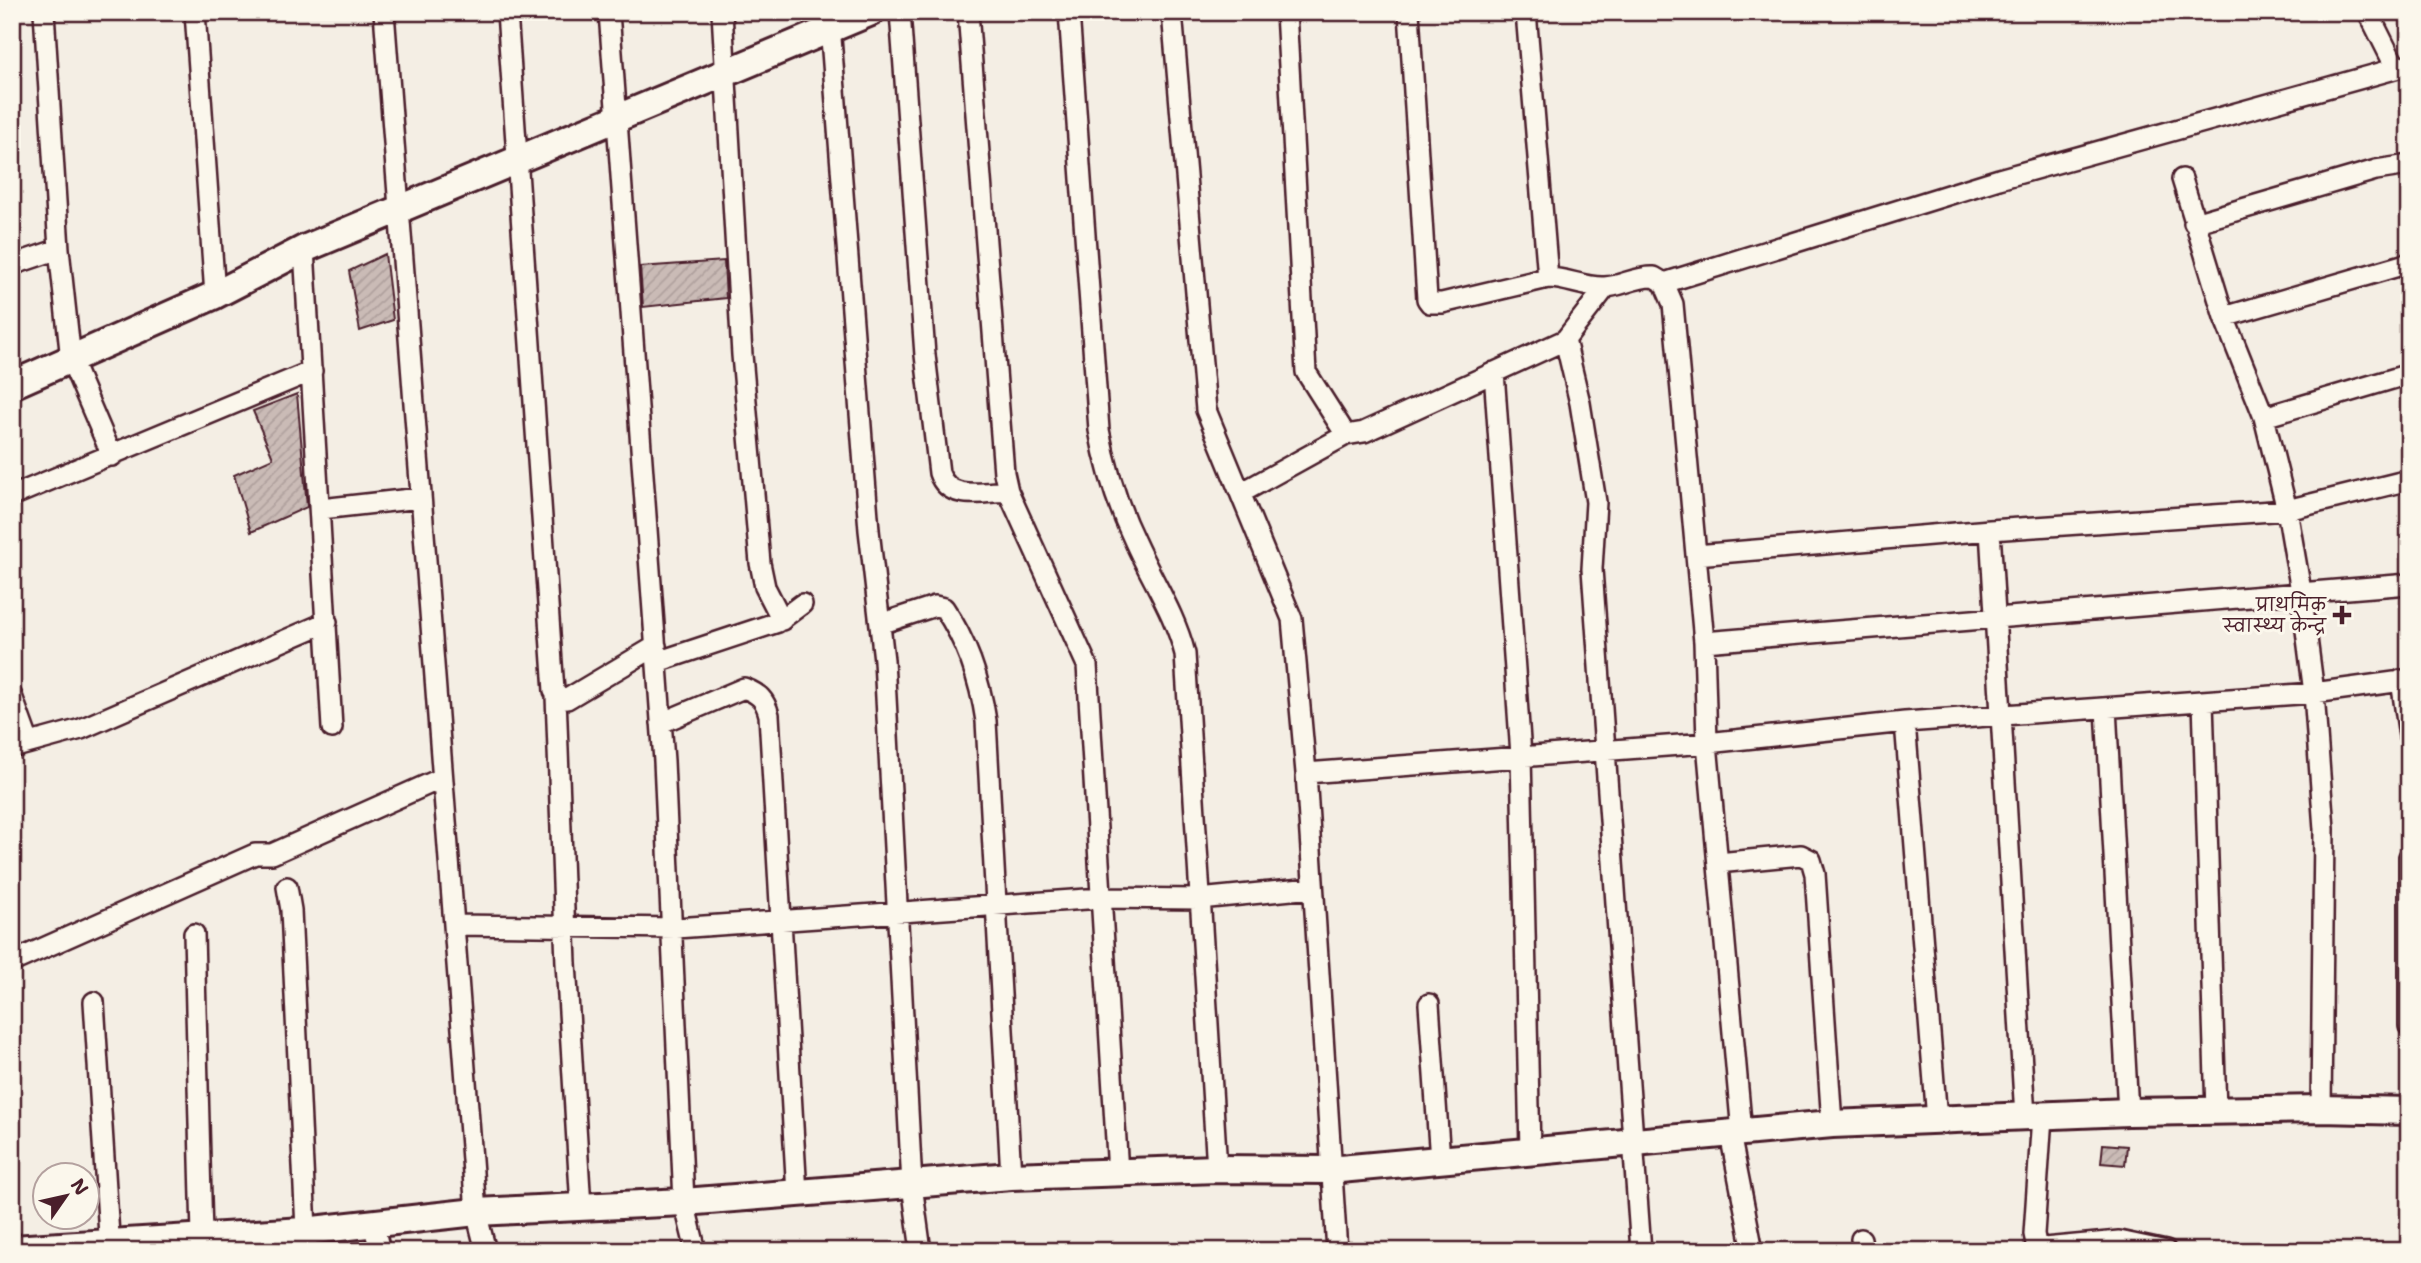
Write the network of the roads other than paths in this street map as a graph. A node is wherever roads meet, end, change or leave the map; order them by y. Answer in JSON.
{"nodes":[{"id":1,"x":44,"y":12,"type":"edge"},
{"id":2,"x":194,"y":12,"type":"edge"},
{"id":3,"x":384,"y":12,"type":"edge"},
{"id":4,"x":507,"y":12,"type":"edge"},
{"id":5,"x":609,"y":12,"type":"edge"},
{"id":6,"x":722,"y":12,"type":"edge"},
{"id":7,"x":871,"y":12,"type":"edge"},
{"id":8,"x":900,"y":12,"type":"edge"},
{"id":9,"x":968,"y":12,"type":"edge"},
{"id":10,"x":1069,"y":12,"type":"edge"},
{"id":11,"x":1172,"y":12,"type":"edge"},
{"id":12,"x":1286,"y":12,"type":"edge"},
{"id":13,"x":1409,"y":12,"type":"edge"},
{"id":14,"x":1526,"y":12,"type":"edge"},
{"id":15,"x":2368,"y":12,"type":"edge"},
{"id":16,"x":830,"y":21,"type":"edge"},
{"id":17,"x":2402,"y":66,"type":"edge"},
{"id":18,"x":726,"y":72,"type":"junction"},
{"id":19,"x":616,"y":118,"type":"junction"},
{"id":20,"x":517,"y":158,"type":"junction"},
{"id":21,"x":2409,"y":165,"type":"edge"},
{"id":22,"x":2182,"y":179,"type":"dead end"},
{"id":23,"x":397,"y":211,"type":"junction"},
{"id":24,"x":2194,"y":223,"type":"junction"},
{"id":25,"x":59,"y":249,"type":"junction"},
{"id":26,"x":304,"y":249,"type":"junction"},
{"id":27,"x":2409,"y":263,"type":"edge"},
{"id":28,"x":12,"y":265,"type":"edge"},
{"id":29,"x":1548,"y":278,"type":"junction"},
{"id":30,"x":1664,"y":283,"type":"junction"},
{"id":31,"x":1606,"y":288,"type":"junction"},
{"id":32,"x":215,"y":295,"type":"junction"},
{"id":33,"x":2224,"y":317,"type":"junction"},
{"id":34,"x":1565,"y":340,"type":"junction"},
{"id":35,"x":71,"y":360,"type":"junction"},
{"id":36,"x":312,"y":371,"type":"junction"},
{"id":37,"x":1494,"y":372,"type":"junction"},
{"id":38,"x":2409,"y":374,"type":"edge"},
{"id":39,"x":12,"y":385,"type":"edge"},
{"id":40,"x":2264,"y":417,"type":"junction"},
{"id":41,"x":1346,"y":435,"type":"junction"},
{"id":42,"x":112,"y":456,"type":"junction"},
{"id":43,"x":2409,"y":480,"type":"edge"},
{"id":44,"x":1008,"y":491,"type":"junction"},
{"id":45,"x":1241,"y":493,"type":"junction"},
{"id":46,"x":12,"y":496,"type":"edge"},
{"id":47,"x":420,"y":498,"type":"junction"},
{"id":48,"x":321,"y":509,"type":"junction"},
{"id":49,"x":2287,"y":510,"type":"junction"},
{"id":50,"x":1990,"y":530,"type":"junction"},
{"id":51,"x":1696,"y":555,"type":"junction"},
{"id":52,"x":2409,"y":584,"type":"edge"},
{"id":53,"x":2301,"y":591,"type":"junction"},
{"id":54,"x":802,"y":604,"type":"dead end"},
{"id":55,"x":1997,"y":618,"type":"junction"},
{"id":56,"x":782,"y":620,"type":"junction"},
{"id":57,"x":327,"y":622,"type":"junction"},
{"id":58,"x":880,"y":624,"type":"junction"},
{"id":59,"x":1704,"y":642,"type":"junction"},
{"id":60,"x":656,"y":654,"type":"junction"},
{"id":61,"x":2405,"y":680,"type":"edge"},
{"id":62,"x":2315,"y":693,"type":"junction"},
{"id":63,"x":12,"y":696,"type":"edge"},
{"id":64,"x":556,"y":696,"type":"junction"},
{"id":65,"x":2203,"y":701,"type":"junction"},
{"id":66,"x":2106,"y":708,"type":"junction"},
{"id":67,"x":2003,"y":716,"type":"junction"},
{"id":68,"x":1905,"y":722,"type":"junction"},
{"id":69,"x":661,"y":723,"type":"junction"},
{"id":70,"x":332,"y":728,"type":"dead end"},
{"id":71,"x":2409,"y":736,"type":"edge"},
{"id":72,"x":1707,"y":743,"type":"junction"},
{"id":73,"x":20,"y":745,"type":"edge"},
{"id":74,"x":1607,"y":749,"type":"junction"},
{"id":75,"x":1521,"y":755,"type":"junction"},
{"id":76,"x":1306,"y":773,"type":"junction"},
{"id":77,"x":442,"y":778,"type":"junction"},
{"id":78,"x":2409,"y":857,"type":"edge"},
{"id":79,"x":1718,"y":863,"type":"junction"},
{"id":80,"x":287,"y":887,"type":"dead end"},
{"id":81,"x":1312,"y":888,"type":"junction"},
{"id":82,"x":1101,"y":898,"type":"junction"},
{"id":83,"x":1199,"y":899,"type":"junction"},
{"id":84,"x":996,"y":907,"type":"junction"},
{"id":85,"x":897,"y":912,"type":"junction"},
{"id":86,"x":782,"y":921,"type":"junction"},
{"id":87,"x":453,"y":925,"type":"junction"},
{"id":88,"x":565,"y":925,"type":"junction"},
{"id":89,"x":672,"y":927,"type":"junction"},
{"id":90,"x":194,"y":934,"type":"dead end"},
{"id":91,"x":12,"y":962,"type":"edge"},
{"id":92,"x":94,"y":1002,"type":"dead end"},
{"id":93,"x":1429,"y":1004,"type":"dead end"},
{"id":94,"x":2409,"y":1026,"type":"edge"},
{"id":95,"x":2321,"y":1109,"type":"junction"},
{"id":96,"x":2216,"y":1111,"type":"junction"},
{"id":97,"x":2409,"y":1111,"type":"edge"},
{"id":98,"x":2127,"y":1112,"type":"junction"},
{"id":99,"x":2033,"y":1116,"type":"junction"},
{"id":100,"x":1937,"y":1120,"type":"junction"},
{"id":101,"x":1832,"y":1124,"type":"junction"},
{"id":102,"x":1736,"y":1133,"type":"junction"},
{"id":103,"x":1633,"y":1142,"type":"junction"},
{"id":104,"x":1530,"y":1151,"type":"junction"},
{"id":105,"x":1440,"y":1160,"type":"junction"},
{"id":106,"x":1217,"y":1168,"type":"junction"},
{"id":107,"x":1329,"y":1170,"type":"junction"},
{"id":108,"x":1118,"y":1173,"type":"junction"},
{"id":109,"x":1011,"y":1177,"type":"junction"},
{"id":110,"x":912,"y":1185,"type":"junction"},
{"id":111,"x":797,"y":1194,"type":"junction"},
{"id":112,"x":684,"y":1202,"type":"junction"},
{"id":113,"x":581,"y":1207,"type":"junction"},
{"id":114,"x":476,"y":1212,"type":"junction"},
{"id":115,"x":373,"y":1223,"type":"junction"},
{"id":116,"x":202,"y":1236,"type":"junction"},
{"id":117,"x":306,"y":1241,"type":"edge"},
{"id":118,"x":109,"y":1246,"type":"edge"},
{"id":119,"x":12,"y":1249,"type":"edge"},
{"id":120,"x":380,"y":1251,"type":"edge"},
{"id":121,"x":486,"y":1251,"type":"edge"},
{"id":122,"x":696,"y":1251,"type":"edge"},
{"id":123,"x":921,"y":1251,"type":"edge"},
{"id":124,"x":1336,"y":1251,"type":"edge"},
{"id":125,"x":1641,"y":1251,"type":"edge"},
{"id":126,"x":1753,"y":1251,"type":"edge"},
{"id":127,"x":2166,"y":1251,"type":"edge"}],
"edges":[{"from":1,"to":25,"type":"street"},
{"from":2,"to":32,"type":"street"},
{"from":3,"to":23,"type":"street"},
{"from":4,"to":20,"type":"street"},
{"from":5,"to":19,"type":"street"},
{"from":6,"to":18,"type":"street"},
{"from":7,"to":16,"type":"street"},
{"from":8,"to":44,"type":"street"},
{"from":9,"to":44,"type":"street"},
{"from":10,"to":83,"type":"street"},
{"from":11,"to":45,"type":"street"},
{"from":12,"to":41,"type":"street"},
{"from":13,"to":29,"type":"street"},
{"from":14,"to":29,"type":"street"},
{"from":15,"to":17,"type":"street"},
{"from":16,"to":18,"type":"street"},
{"from":16,"to":58,"type":"street"},
{"from":17,"to":30,"type":"street"},
{"from":18,"to":19,"type":"street"},
{"from":18,"to":56,"type":"street"},
{"from":19,"to":20,"type":"street"},
{"from":19,"to":60,"type":"street"},
{"from":20,"to":23,"type":"street"},
{"from":20,"to":64,"type":"street"},
{"from":21,"to":24,"type":"street"},
{"from":22,"to":24,"type":"street"},
{"from":23,"to":26,"type":"street"},
{"from":23,"to":47,"type":"street"},
{"from":24,"to":33,"type":"street"},
{"from":25,"to":28,"type":"street"},
{"from":25,"to":35,"type":"street"},
{"from":26,"to":32,"type":"street"},
{"from":26,"to":36,"type":"street"},
{"from":27,"to":33,"type":"street"},
{"from":29,"to":31,"type":"street"},
{"from":30,"to":31,"type":"street"},
{"from":30,"to":51,"type":"street"},
{"from":31,"to":34,"type":"street"},
{"from":32,"to":35,"type":"street"},
{"from":33,"to":40,"type":"street"},
{"from":34,"to":37,"type":"street"},
{"from":34,"to":74,"type":"street"},
{"from":35,"to":39,"type":"street"},
{"from":35,"to":42,"type":"street"},
{"from":36,"to":42,"type":"street"},
{"from":36,"to":48,"type":"street"},
{"from":37,"to":41,"type":"street"},
{"from":37,"to":75,"type":"street"},
{"from":38,"to":40,"type":"street"},
{"from":40,"to":49,"type":"street"},
{"from":41,"to":45,"type":"street"},
{"from":42,"to":46,"type":"street"},
{"from":43,"to":49,"type":"street"},
{"from":44,"to":82,"type":"street"},
{"from":45,"to":76,"type":"street"},
{"from":47,"to":48,"type":"street"},
{"from":47,"to":77,"type":"street"},
{"from":48,"to":57,"type":"street"},
{"from":49,"to":50,"type":"street"},
{"from":49,"to":53,"type":"street"},
{"from":50,"to":51,"type":"street"},
{"from":50,"to":55,"type":"street"},
{"from":51,"to":59,"type":"street"},
{"from":52,"to":53,"type":"street"},
{"from":53,"to":55,"type":"street"},
{"from":53,"to":62,"type":"street"},
{"from":54,"to":56,"type":"street"},
{"from":55,"to":59,"type":"street"},
{"from":55,"to":67,"type":"street"},
{"from":56,"to":60,"type":"street"},
{"from":57,"to":70,"type":"street"},
{"from":57,"to":73,"type":"street"},
{"from":58,"to":84,"type":"street"},
{"from":58,"to":85,"type":"street"},
{"from":59,"to":72,"type":"street"},
{"from":60,"to":64,"type":"street"},
{"from":60,"to":69,"type":"street"},
{"from":61,"to":62,"type":"street"},
{"from":61,"to":71,"type":"street"},
{"from":62,"to":65,"type":"street"},
{"from":62,"to":95,"type":"street"},
{"from":63,"to":73,"type":"street"},
{"from":64,"to":88,"type":"street"},
{"from":65,"to":66,"type":"street"},
{"from":65,"to":96,"type":"street"},
{"from":66,"to":67,"type":"street"},
{"from":66,"to":98,"type":"street"},
{"from":67,"to":68,"type":"street"},
{"from":67,"to":99,"type":"street"},
{"from":68,"to":72,"type":"street"},
{"from":68,"to":100,"type":"street"},
{"from":69,"to":86,"type":"street"},
{"from":69,"to":89,"type":"street"},
{"from":72,"to":74,"type":"street"},
{"from":72,"to":79,"type":"street"},
{"from":74,"to":75,"type":"street"},
{"from":74,"to":103,"type":"street"},
{"from":75,"to":76,"type":"street"},
{"from":75,"to":104,"type":"street"},
{"from":76,"to":81,"type":"street"},
{"from":77,"to":87,"type":"street"},
{"from":77,"to":91,"type":"street"},
{"from":78,"to":94,"type":"street"},
{"from":79,"to":101,"type":"street"},
{"from":79,"to":102,"type":"street"},
{"from":80,"to":117,"type":"street"},
{"from":81,"to":83,"type":"street"},
{"from":81,"to":107,"type":"street"},
{"from":82,"to":83,"type":"street"},
{"from":82,"to":84,"type":"street"},
{"from":82,"to":108,"type":"street"},
{"from":83,"to":106,"type":"street"},
{"from":84,"to":85,"type":"street"},
{"from":84,"to":109,"type":"street"},
{"from":85,"to":86,"type":"street"},
{"from":85,"to":110,"type":"street"},
{"from":86,"to":89,"type":"street"},
{"from":86,"to":111,"type":"street"},
{"from":87,"to":88,"type":"street"},
{"from":87,"to":114,"type":"street"},
{"from":88,"to":89,"type":"street"},
{"from":88,"to":113,"type":"street"},
{"from":89,"to":112,"type":"street"},
{"from":90,"to":116,"type":"street"},
{"from":92,"to":118,"type":"street"},
{"from":93,"to":105,"type":"street"},
{"from":95,"to":96,"type":"street"},
{"from":95,"to":97,"type":"street"},
{"from":96,"to":98,"type":"street"},
{"from":98,"to":99,"type":"street"},
{"from":99,"to":100,"type":"street"},
{"from":99,"to":127,"type":"street"},
{"from":100,"to":101,"type":"street"},
{"from":101,"to":102,"type":"street"},
{"from":102,"to":103,"type":"street"},
{"from":102,"to":126,"type":"street"},
{"from":103,"to":104,"type":"street"},
{"from":103,"to":125,"type":"street"},
{"from":104,"to":105,"type":"street"},
{"from":105,"to":107,"type":"street"},
{"from":106,"to":107,"type":"street"},
{"from":106,"to":108,"type":"street"},
{"from":107,"to":124,"type":"street"},
{"from":108,"to":109,"type":"street"},
{"from":109,"to":110,"type":"street"},
{"from":110,"to":111,"type":"street"},
{"from":110,"to":123,"type":"street"},
{"from":111,"to":112,"type":"street"},
{"from":112,"to":113,"type":"street"},
{"from":112,"to":122,"type":"street"},
{"from":113,"to":114,"type":"street"},
{"from":114,"to":115,"type":"street"},
{"from":114,"to":121,"type":"street"},
{"from":115,"to":117,"type":"street"},
{"from":115,"to":120,"type":"street"},
{"from":116,"to":117,"type":"street"},
{"from":116,"to":118,"type":"street"},
{"from":118,"to":119,"type":"street"}]}
